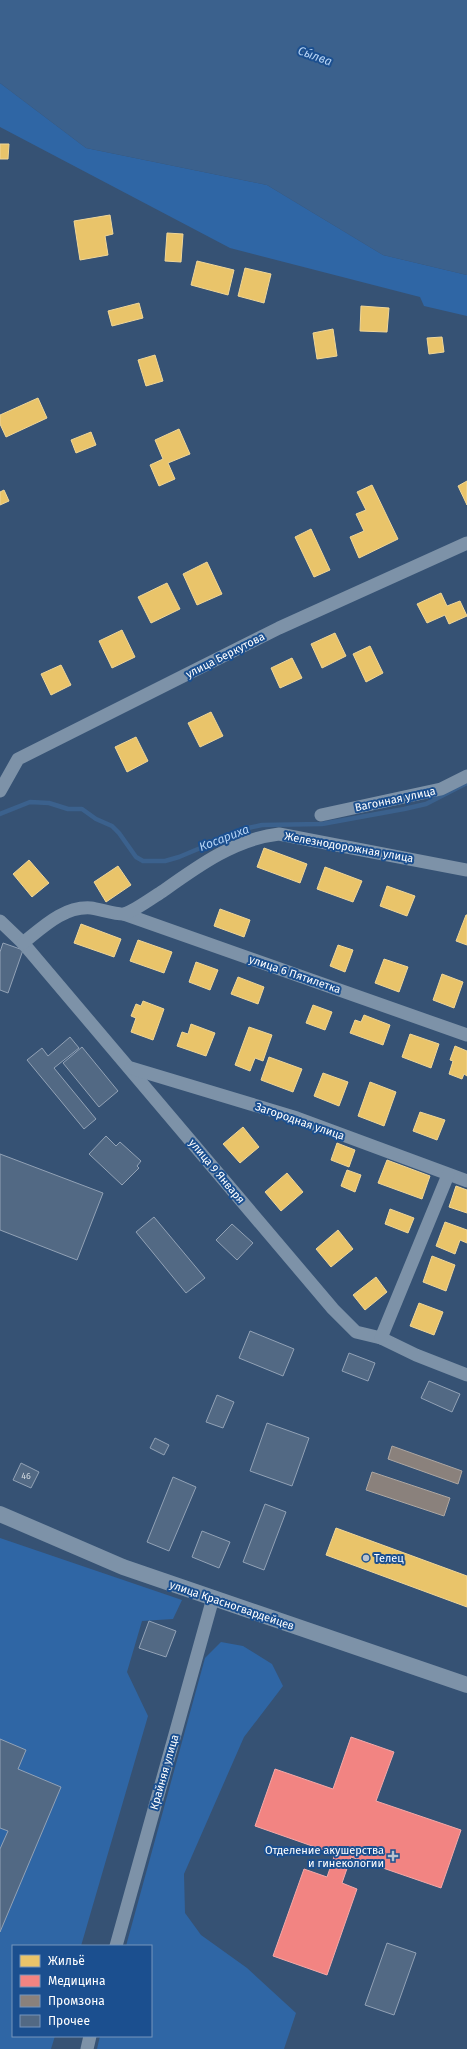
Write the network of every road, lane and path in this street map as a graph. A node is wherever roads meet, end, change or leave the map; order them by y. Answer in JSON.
{"nodes":[{"id":1,"x":467,"y":543,"type":"edge"},
{"id":2,"x":467,"y":776,"type":"edge"},
{"id":3,"x":0,"y":791,"type":"edge"},
{"id":4,"x":321,"y":815,"type":"dead end"},
{"id":5,"x":467,"y":870,"type":"edge"},
{"id":6,"x":124,"y":914,"type":"junction"},
{"id":7,"x":0,"y":921,"type":"edge"},
{"id":8,"x":23,"y":943,"type":"junction"},
{"id":9,"x":467,"y":1035,"type":"edge"},
{"id":10,"x":131,"y":1068,"type":"junction"},
{"id":11,"x":448,"y":1175,"type":"junction"},
{"id":12,"x":467,"y":1181,"type":"edge"},
{"id":13,"x":381,"y":1338,"type":"junction"},
{"id":14,"x":467,"y":1375,"type":"edge"},
{"id":15,"x":0,"y":1514,"type":"edge"},
{"id":16,"x":213,"y":1598,"type":"junction"},
{"id":17,"x":467,"y":1685,"type":"edge"},
{"id":18,"x":116,"y":1945,"type":"edge"},
{"id":19,"x":90,"y":2037,"type":"edge"},
{"id":20,"x":87,"y":2049,"type":"edge"}],
"edges":[{"from":1,"to":3,"type":"street","name":"улица Беркутова"},
{"from":2,"to":4,"type":"street","name":"Вагонная улица"},
{"from":5,"to":6,"type":"street","name":"Железнодорожная улица"},
{"from":6,"to":8,"type":"street"},
{"from":6,"to":9,"type":"street","name":"улица 6 Пятилетка"},
{"from":7,"to":8,"type":"street","name":"улица 9 Января"},
{"from":8,"to":10,"type":"street","name":"улица 9 Января"},
{"from":10,"to":11,"type":"street","name":"Загородная улица"},
{"from":10,"to":13,"type":"street","name":"улица 9 Января"},
{"from":11,"to":12,"type":"street","name":"Загородная улица"},
{"from":11,"to":13,"type":"street"},
{"from":13,"to":14,"type":"street","name":"улица 9 Января"},
{"from":15,"to":16,"type":"street","name":"улица Красногвардейцев"},
{"from":16,"to":17,"type":"street","name":"улица Красногвардейцев"},
{"from":16,"to":18,"type":"street","name":"Крайняя улица"},
{"from":19,"to":20,"type":"street"}]}
